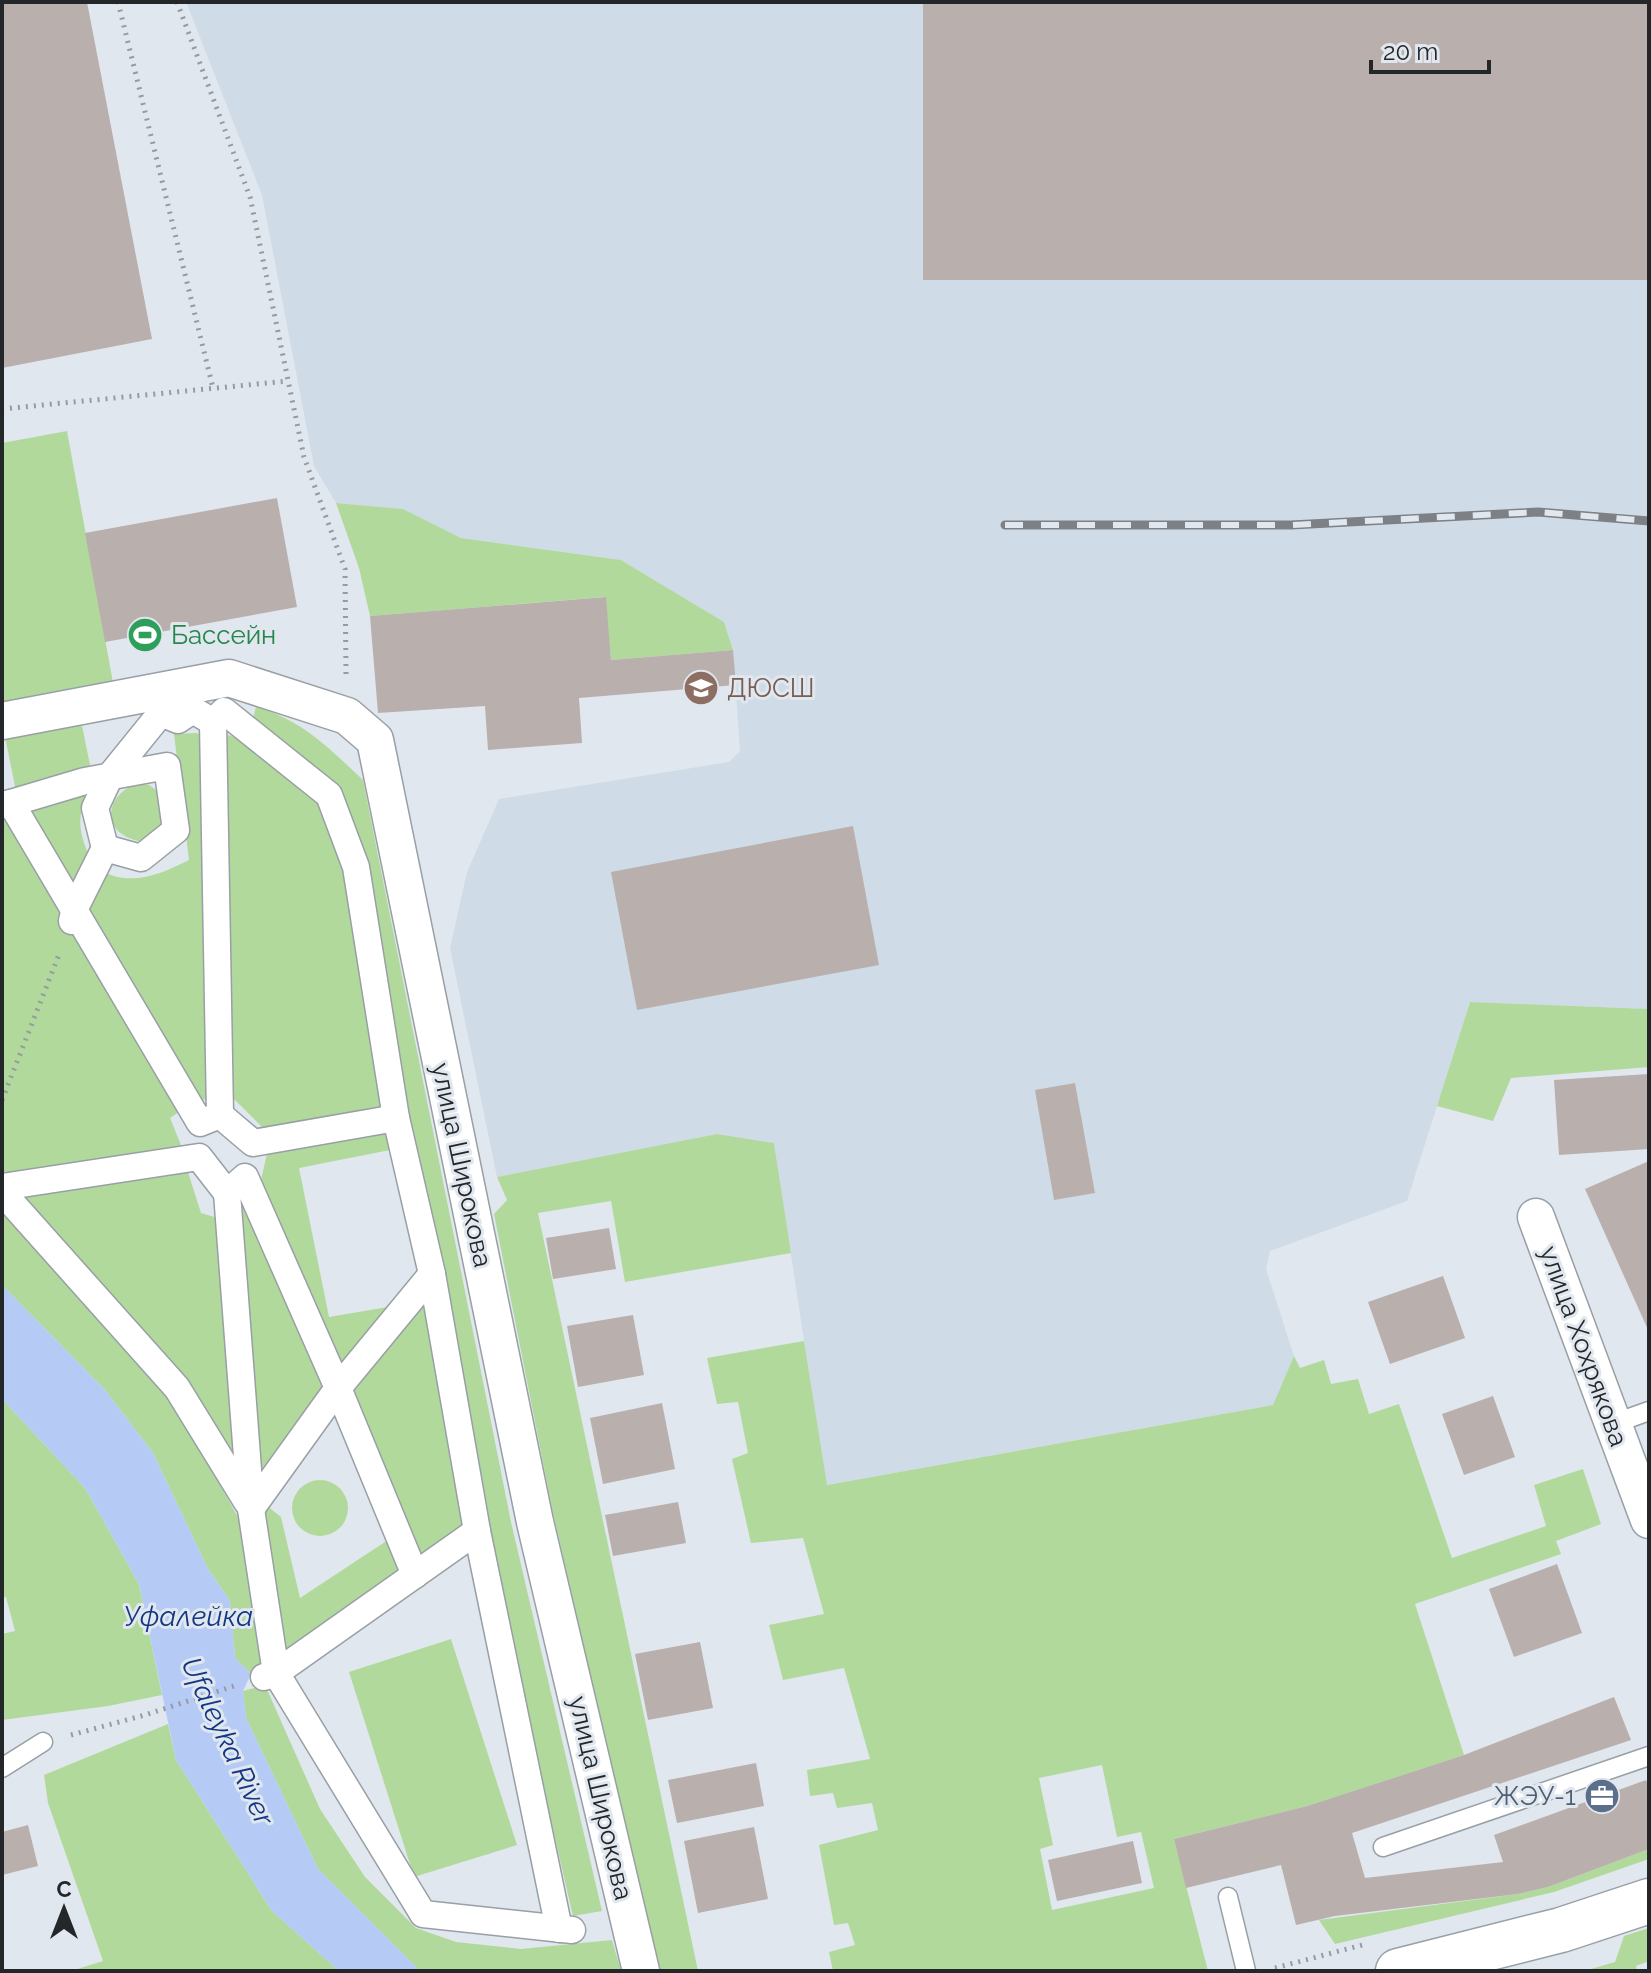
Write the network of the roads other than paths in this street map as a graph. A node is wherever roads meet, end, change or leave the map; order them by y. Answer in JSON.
{"nodes":[{"id":1,"x":2,"y":721,"type":"edge"},
{"id":2,"x":213,"y":722,"type":"junction"},
{"id":3,"x":110,"y":776,"type":"junction"},
{"id":4,"x":7,"y":804,"type":"edge"},
{"id":5,"x":105,"y":848,"type":"junction"},
{"id":6,"x":73,"y":917,"type":"junction"},
{"id":7,"x":396,"y":1118,"type":"junction"},
{"id":8,"x":210,"y":1119,"type":"junction"},
{"id":9,"x":253,"y":1143,"type":"junction"},
{"id":10,"x":199,"y":1157,"type":"junction"},
{"id":11,"x":236,"y":1185,"type":"junction"},
{"id":12,"x":2,"y":1189,"type":"edge"},
{"id":13,"x":1536,"y":1217,"type":"dead end"},
{"id":14,"x":432,"y":1274,"type":"junction"},
{"id":15,"x":338,"y":1388,"type":"junction"},
{"id":16,"x":1649,"y":1411,"type":"edge"},
{"id":17,"x":1613,"y":1424,"type":"junction"},
{"id":18,"x":251,"y":1509,"type":"junction"},
{"id":19,"x":1649,"y":1520,"type":"edge"},
{"id":20,"x":477,"y":1531,"type":"junction"},
{"id":21,"x":415,"y":1575,"type":"junction"},
{"id":22,"x":270,"y":1675,"type":"junction"},
{"id":23,"x":43,"y":1742,"type":"road end"},
{"id":24,"x":1649,"y":1756,"type":"edge"},
{"id":25,"x":2,"y":1768,"type":"edge"},
{"id":26,"x":1383,"y":1847,"type":"dead end"},
{"id":27,"x":1228,"y":1897,"type":"dead end"},
{"id":28,"x":1649,"y":1901,"type":"edge"},
{"id":29,"x":641,"y":1971,"type":"edge"},
{"id":30,"x":1246,"y":1971,"type":"edge"},
{"id":31,"x":1398,"y":1971,"type":"edge"}],
"edges":[{"from":1,"to":29,"type":"street","name":"улица Широкова"},
{"from":2,"to":3,"type":"street"},
{"from":2,"to":7,"type":"street"},
{"from":2,"to":8,"type":"street"},
{"from":3,"to":4,"type":"street"},
{"from":3,"to":5,"type":"street"},
{"from":3,"to":5,"type":"street"},
{"from":4,"to":6,"type":"street"},
{"from":5,"to":6,"type":"street"},
{"from":6,"to":8,"type":"street"},
{"from":7,"to":9,"type":"street"},
{"from":7,"to":14,"type":"street"},
{"from":8,"to":9,"type":"street"},
{"from":8,"to":10,"type":"street"},
{"from":9,"to":11,"type":"street"},
{"from":10,"to":11,"type":"street"},
{"from":10,"to":12,"type":"street"},
{"from":11,"to":15,"type":"street"},
{"from":11,"to":18,"type":"street"},
{"from":12,"to":18,"type":"street"},
{"from":13,"to":17,"type":"street","name":"улица Хохрякова"},
{"from":14,"to":15,"type":"street"},
{"from":14,"to":20,"type":"street"},
{"from":15,"to":18,"type":"street"},
{"from":15,"to":21,"type":"street"},
{"from":16,"to":17,"type":"lane"},
{"from":17,"to":19,"type":"street","name":"улица Хохрякова"},
{"from":18,"to":22,"type":"street"},
{"from":20,"to":21,"type":"street"},
{"from":20,"to":22,"type":"street"},
{"from":21,"to":22,"type":"street"},
{"from":23,"to":25,"type":"lane"},
{"from":24,"to":26,"type":"lane"},
{"from":27,"to":30,"type":"lane"},
{"from":28,"to":31,"type":"street"}]}
